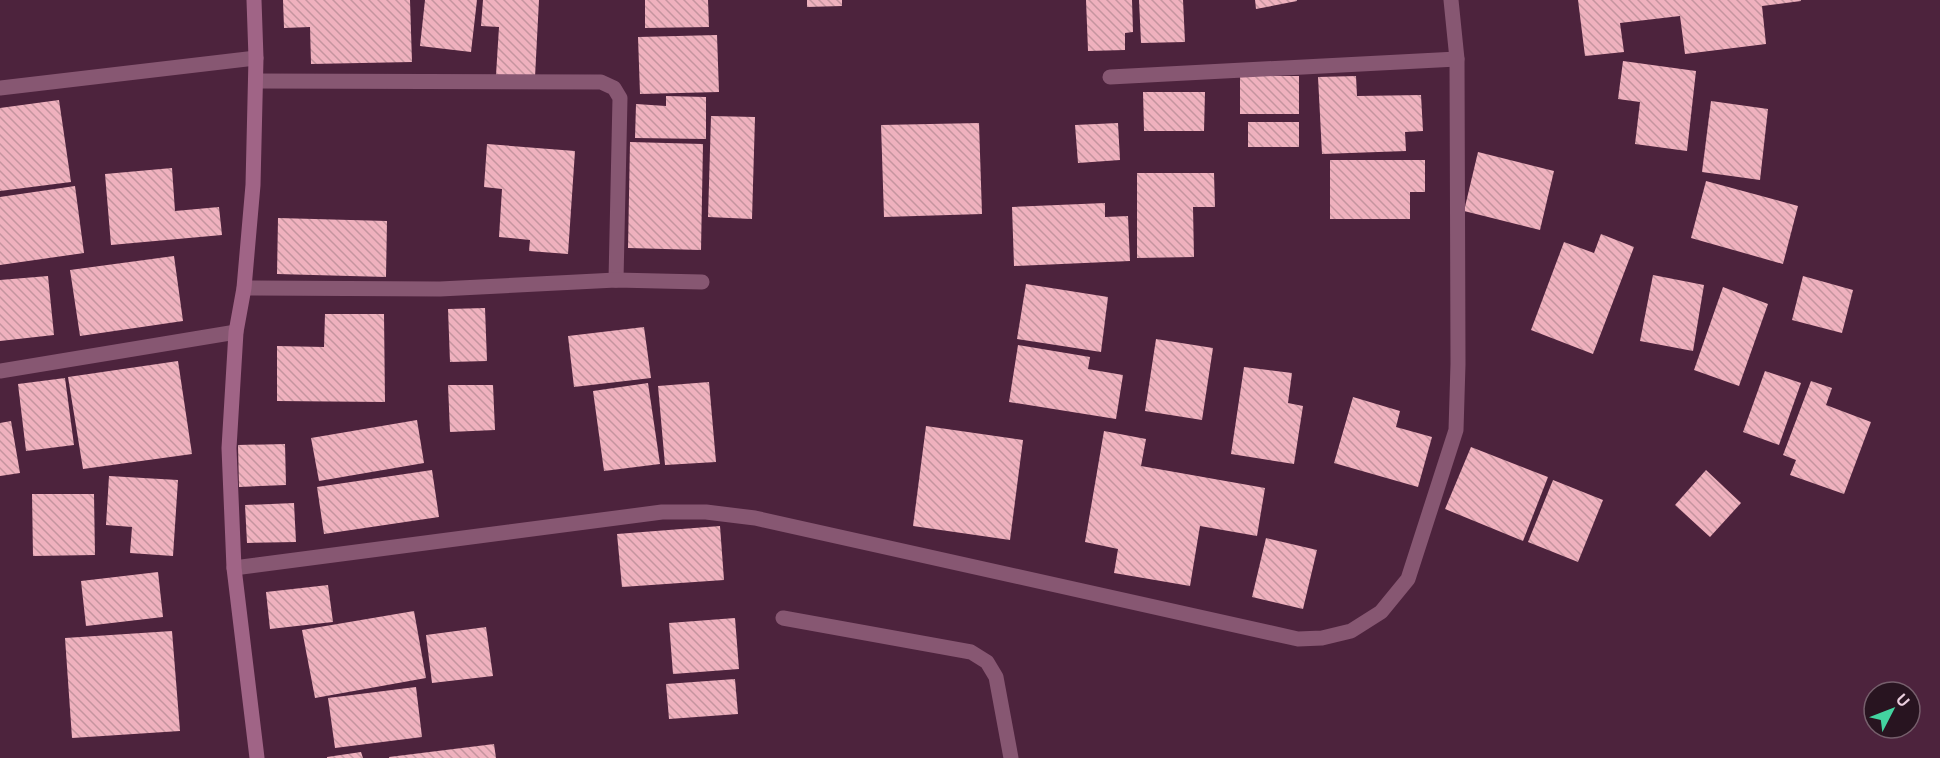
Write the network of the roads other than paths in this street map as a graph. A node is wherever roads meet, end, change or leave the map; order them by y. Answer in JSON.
{"nodes":[{"id":1,"x":254,"y":0,"type":"edge"},
{"id":2,"x":1451,"y":0,"type":"edge"},
{"id":3,"x":256,"y":58,"type":"junction"},
{"id":4,"x":1457,"y":59,"type":"junction"},
{"id":5,"x":1110,"y":77,"type":"dead end"},
{"id":6,"x":256,"y":81,"type":"junction"},
{"id":7,"x":0,"y":88,"type":"edge"},
{"id":8,"x":616,"y":280,"type":"junction"},
{"id":9,"x":702,"y":282,"type":"dead end"},
{"id":10,"x":244,"y":288,"type":"junction"},
{"id":11,"x":236,"y":332,"type":"junction"},
{"id":12,"x":0,"y":371,"type":"edge"},
{"id":13,"x":234,"y":568,"type":"junction"},
{"id":14,"x":783,"y":618,"type":"dead end"},
{"id":15,"x":257,"y":758,"type":"edge"},
{"id":16,"x":1011,"y":758,"type":"edge"}],
"edges":[{"from":1,"to":3,"type":"street"},
{"from":2,"to":4,"type":"street"},
{"from":3,"to":6,"type":"street"},
{"from":3,"to":7,"type":"street"},
{"from":4,"to":5,"type":"street"},
{"from":4,"to":13,"type":"street"},
{"from":6,"to":8,"type":"street"},
{"from":6,"to":10,"type":"street"},
{"from":8,"to":9,"type":"street"},
{"from":8,"to":10,"type":"street"},
{"from":10,"to":11,"type":"street"},
{"from":11,"to":12,"type":"street"},
{"from":11,"to":13,"type":"street"},
{"from":13,"to":15,"type":"street"},
{"from":14,"to":16,"type":"street"}]}
